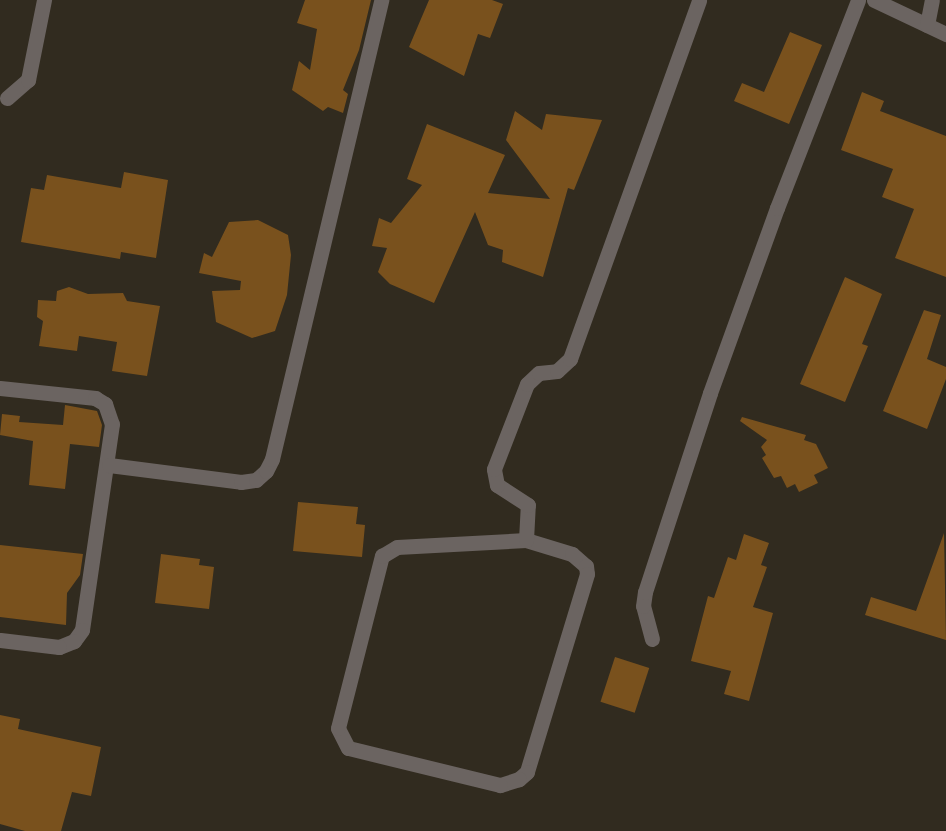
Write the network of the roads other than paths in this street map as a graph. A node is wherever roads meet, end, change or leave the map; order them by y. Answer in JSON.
{"nodes":[{"id":1,"x":44,"y":0,"type":"edge"},
{"id":2,"x":381,"y":0,"type":"edge"},
{"id":3,"x":699,"y":0,"type":"edge"},
{"id":4,"x":858,"y":0,"type":"edge"},
{"id":5,"x":873,"y":0,"type":"edge"},
{"id":6,"x":932,"y":0,"type":"edge"},
{"id":7,"x":927,"y":25,"type":"junction"},
{"id":8,"x":946,"y":33,"type":"edge"},
{"id":9,"x":7,"y":98,"type":"dead end"},
{"id":10,"x":0,"y":388,"type":"edge"},
{"id":11,"x":109,"y":465,"type":"junction"},
{"id":12,"x":526,"y":540,"type":"junction"},
{"id":13,"x":652,"y":639,"type":"dead end"},
{"id":14,"x":0,"y":640,"type":"edge"}],
"edges":[{"from":1,"to":9,"type":"street"},
{"from":2,"to":11,"type":"street"},
{"from":3,"to":12,"type":"street"},
{"from":4,"to":13,"type":"street"},
{"from":5,"to":7,"type":"street"},
{"from":6,"to":7,"type":"street"},
{"from":7,"to":8,"type":"street"},
{"from":10,"to":11,"type":"street"},
{"from":11,"to":14,"type":"street"},
{"from":12,"to":12,"type":"street"}]}
